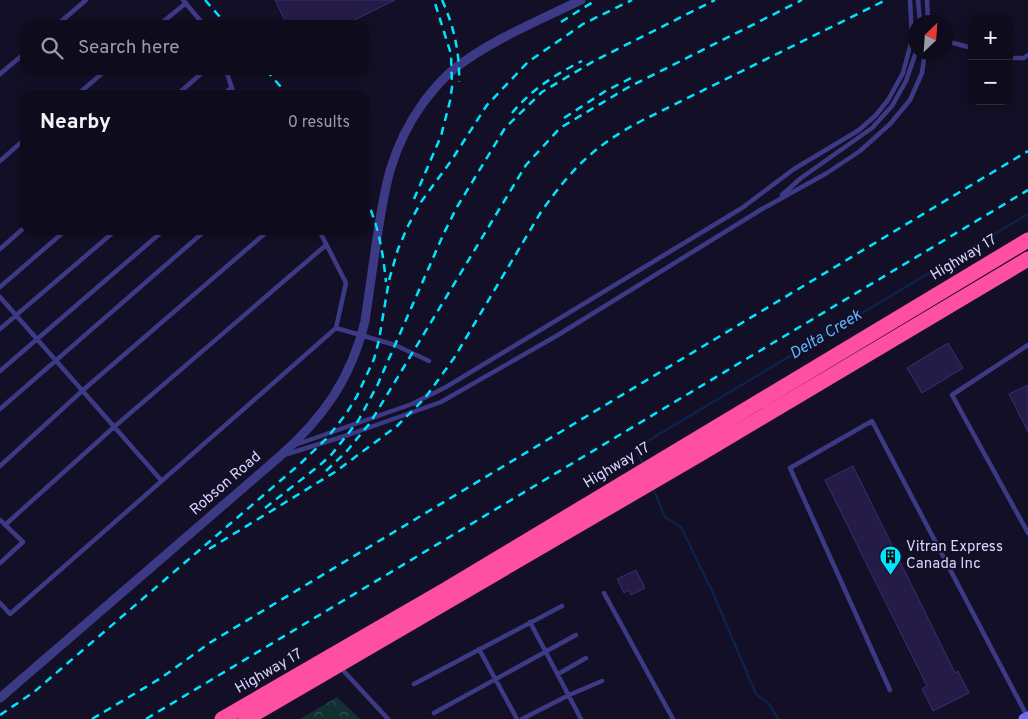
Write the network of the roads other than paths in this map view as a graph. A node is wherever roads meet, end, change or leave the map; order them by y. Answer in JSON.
{"nodes":[{"id":1,"x":86,"y":0,"type":"edge"},
{"id":2,"x":581,"y":0,"type":"edge"},
{"id":3,"x":910,"y":0,"type":"edge"},
{"id":4,"x":918,"y":0,"type":"edge"},
{"id":5,"x":927,"y":0,"type":"edge"},
{"id":6,"x":184,"y":1,"type":"edge"},
{"id":7,"x":919,"y":15,"type":"edge"},
{"id":8,"x":928,"y":15,"type":"edge"},
{"id":9,"x":63,"y":20,"type":"edge"},
{"id":10,"x":164,"y":20,"type":"edge"},
{"id":11,"x":200,"y":20,"type":"edge"},
{"id":12,"x":953,"y":43,"type":"edge"},
{"id":13,"x":968,"y":47,"type":"edge"},
{"id":14,"x":1028,"y":56,"type":"edge"},
{"id":15,"x":20,"y":57,"type":"edge"},
{"id":16,"x":1013,"y":58,"type":"edge"},
{"id":17,"x":913,"y":60,"type":"edge"},
{"id":18,"x":924,"y":60,"type":"edge"},
{"id":19,"x":0,"y":74,"type":"edge"},
{"id":20,"x":100,"y":75,"type":"edge"},
{"id":21,"x":199,"y":75,"type":"edge"},
{"id":22,"x":228,"y":75,"type":"edge"},
{"id":23,"x":232,"y":87,"type":"junction"},
{"id":24,"x":83,"y":90,"type":"edge"},
{"id":25,"x":182,"y":90,"type":"edge"},
{"id":26,"x":229,"y":90,"type":"edge"},
{"id":27,"x":233,"y":90,"type":"edge"},
{"id":28,"x":20,"y":143,"type":"edge"},
{"id":29,"x":0,"y":161,"type":"edge"},
{"id":30,"x":776,"y":202,"type":"junction"},
{"id":31,"x":20,"y":231,"type":"edge"},
{"id":32,"x":60,"y":235,"type":"edge"},
{"id":33,"x":110,"y":235,"type":"edge"},
{"id":34,"x":158,"y":235,"type":"edge"},
{"id":35,"x":200,"y":235,"type":"edge"},
{"id":36,"x":263,"y":235,"type":"edge"},
{"id":37,"x":321,"y":235,"type":"edge"},
{"id":38,"x":1028,"y":240,"type":"edge"},
{"id":39,"x":326,"y":246,"type":"junction"},
{"id":40,"x":0,"y":249,"type":"edge"},
{"id":41,"x":1028,"y":258,"type":"edge"},
{"id":42,"x":0,"y":288,"type":"edge"},
{"id":43,"x":0,"y":297,"type":"edge"},
{"id":44,"x":16,"y":316,"type":"junction"},
{"id":45,"x":336,"y":328,"type":"junction"},
{"id":46,"x":0,"y":329,"type":"edge"},
{"id":47,"x":361,"y":336,"type":"junction"},
{"id":48,"x":37,"y":339,"type":"junction"},
{"id":49,"x":1028,"y":345,"type":"edge"},
{"id":50,"x":56,"y":361,"type":"junction"},
{"id":51,"x":429,"y":361,"type":"dead end"},
{"id":52,"x":0,"y":371,"type":"edge"},
{"id":53,"x":82,"y":391,"type":"junction"},
{"id":54,"x":0,"y":409,"type":"edge"},
{"id":55,"x":114,"y":427,"type":"junction"},
{"id":56,"x":290,"y":447,"type":"junction"},
{"id":57,"x":279,"y":457,"type":"junction"},
{"id":58,"x":0,"y":466,"type":"edge"},
{"id":59,"x":161,"y":480,"type":"junction"},
{"id":60,"x":0,"y":520,"type":"edge"},
{"id":61,"x":5,"y":526,"type":"junction"},
{"id":62,"x":1028,"y":533,"type":"edge"},
{"id":63,"x":0,"y":563,"type":"edge"},
{"id":64,"x":604,"y":593,"type":"dead end"},
{"id":65,"x":0,"y":603,"type":"edge"},
{"id":66,"x":562,"y":606,"type":"dead end"},
{"id":67,"x":530,"y":622,"type":"junction"},
{"id":68,"x":576,"y":635,"type":"dead end"},
{"id":69,"x":480,"y":649,"type":"junction"},
{"id":70,"x":546,"y":651,"type":"junction"},
{"id":71,"x":586,"y":658,"type":"dead end"},
{"id":72,"x":339,"y":666,"type":"junction"},
{"id":73,"x":558,"y":674,"type":"junction"},
{"id":74,"x":495,"y":679,"type":"junction"},
{"id":75,"x":602,"y":681,"type":"dead end"},
{"id":76,"x":414,"y":684,"type":"dead end"},
{"id":77,"x":890,"y":690,"type":"dead end"},
{"id":78,"x":569,"y":695,"type":"junction"},
{"id":79,"x":0,"y":698,"type":"edge"},
{"id":80,"x":434,"y":713,"type":"dead end"},
{"id":81,"x":1028,"y":717,"type":"edge"},
{"id":82,"x":222,"y":719,"type":"edge"},
{"id":83,"x":246,"y":719,"type":"edge"},
{"id":84,"x":388,"y":719,"type":"edge"},
{"id":85,"x":517,"y":719,"type":"edge"},
{"id":86,"x":522,"y":719,"type":"edge"},
{"id":87,"x":581,"y":719,"type":"edge"},
{"id":88,"x":673,"y":719,"type":"edge"},
{"id":89,"x":1024,"y":719,"type":"edge"}],
"edges":[{"from":1,"to":9,"type":"lane"},
{"from":2,"to":47,"type":"street","name":"Robson Road"},
{"from":3,"to":56,"type":"lane"},
{"from":4,"to":7,"type":"lane"},
{"from":5,"to":8,"type":"lane"},
{"from":6,"to":10,"type":"lane"},
{"from":6,"to":11,"type":"lane"},
{"from":12,"to":13,"type":"lane"},
{"from":14,"to":16,"type":"lane"},
{"from":15,"to":19,"type":"lane"},
{"from":17,"to":30,"type":"lane"},
{"from":18,"to":30,"type":"lane"},
{"from":20,"to":24,"type":"lane"},
{"from":21,"to":25,"type":"lane"},
{"from":22,"to":23,"type":"lane"},
{"from":23,"to":26,"type":"lane"},
{"from":23,"to":27,"type":"lane"},
{"from":28,"to":29,"type":"lane"},
{"from":30,"to":57,"type":"lane"},
{"from":31,"to":40,"type":"lane"},
{"from":32,"to":42,"type":"lane"},
{"from":33,"to":44,"type":"lane"},
{"from":34,"to":48,"type":"lane"},
{"from":35,"to":50,"type":"lane"},
{"from":36,"to":53,"type":"lane"},
{"from":37,"to":39,"type":"lane"},
{"from":38,"to":82,"type":"highway","name":"Highway 17"},
{"from":39,"to":45,"type":"lane"},
{"from":39,"to":55,"type":"lane"},
{"from":41,"to":72,"type":"highway","name":"Highway 17"},
{"from":43,"to":44,"type":"lane"},
{"from":44,"to":46,"type":"lane"},
{"from":44,"to":48,"type":"lane"},
{"from":45,"to":47,"type":"lane"},
{"from":45,"to":59,"type":"lane"},
{"from":47,"to":51,"type":"lane"},
{"from":47,"to":56,"type":"street","name":"Robson Road"},
{"from":48,"to":50,"type":"lane"},
{"from":48,"to":52,"type":"lane"},
{"from":49,"to":62,"type":"lane"},
{"from":50,"to":53,"type":"lane"},
{"from":50,"to":54,"type":"lane"},
{"from":53,"to":55,"type":"lane"},
{"from":53,"to":58,"type":"lane"},
{"from":55,"to":59,"type":"lane"},
{"from":55,"to":61,"type":"lane"},
{"from":56,"to":57,"type":"street","name":"Robson Road"},
{"from":57,"to":79,"type":"street","name":"Robson Road"},
{"from":59,"to":65,"type":"lane"},
{"from":60,"to":61,"type":"lane"},
{"from":61,"to":63,"type":"lane"},
{"from":64,"to":88,"type":"lane"},
{"from":66,"to":67,"type":"lane"},
{"from":67,"to":69,"type":"lane"},
{"from":67,"to":70,"type":"lane"},
{"from":68,"to":70,"type":"lane"},
{"from":69,"to":74,"type":"lane"},
{"from":69,"to":76,"type":"lane"},
{"from":70,"to":73,"type":"lane"},
{"from":70,"to":74,"type":"lane"},
{"from":71,"to":73,"type":"lane"},
{"from":72,"to":83,"type":"highway","name":"Highway 17"},
{"from":72,"to":84,"type":"lane"},
{"from":73,"to":78,"type":"lane"},
{"from":74,"to":80,"type":"lane"},
{"from":74,"to":85,"type":"lane"},
{"from":75,"to":78,"type":"lane"},
{"from":77,"to":81,"type":"lane"},
{"from":78,"to":86,"type":"lane"},
{"from":78,"to":87,"type":"lane"},
{"from":81,"to":89,"type":"street"}]}
